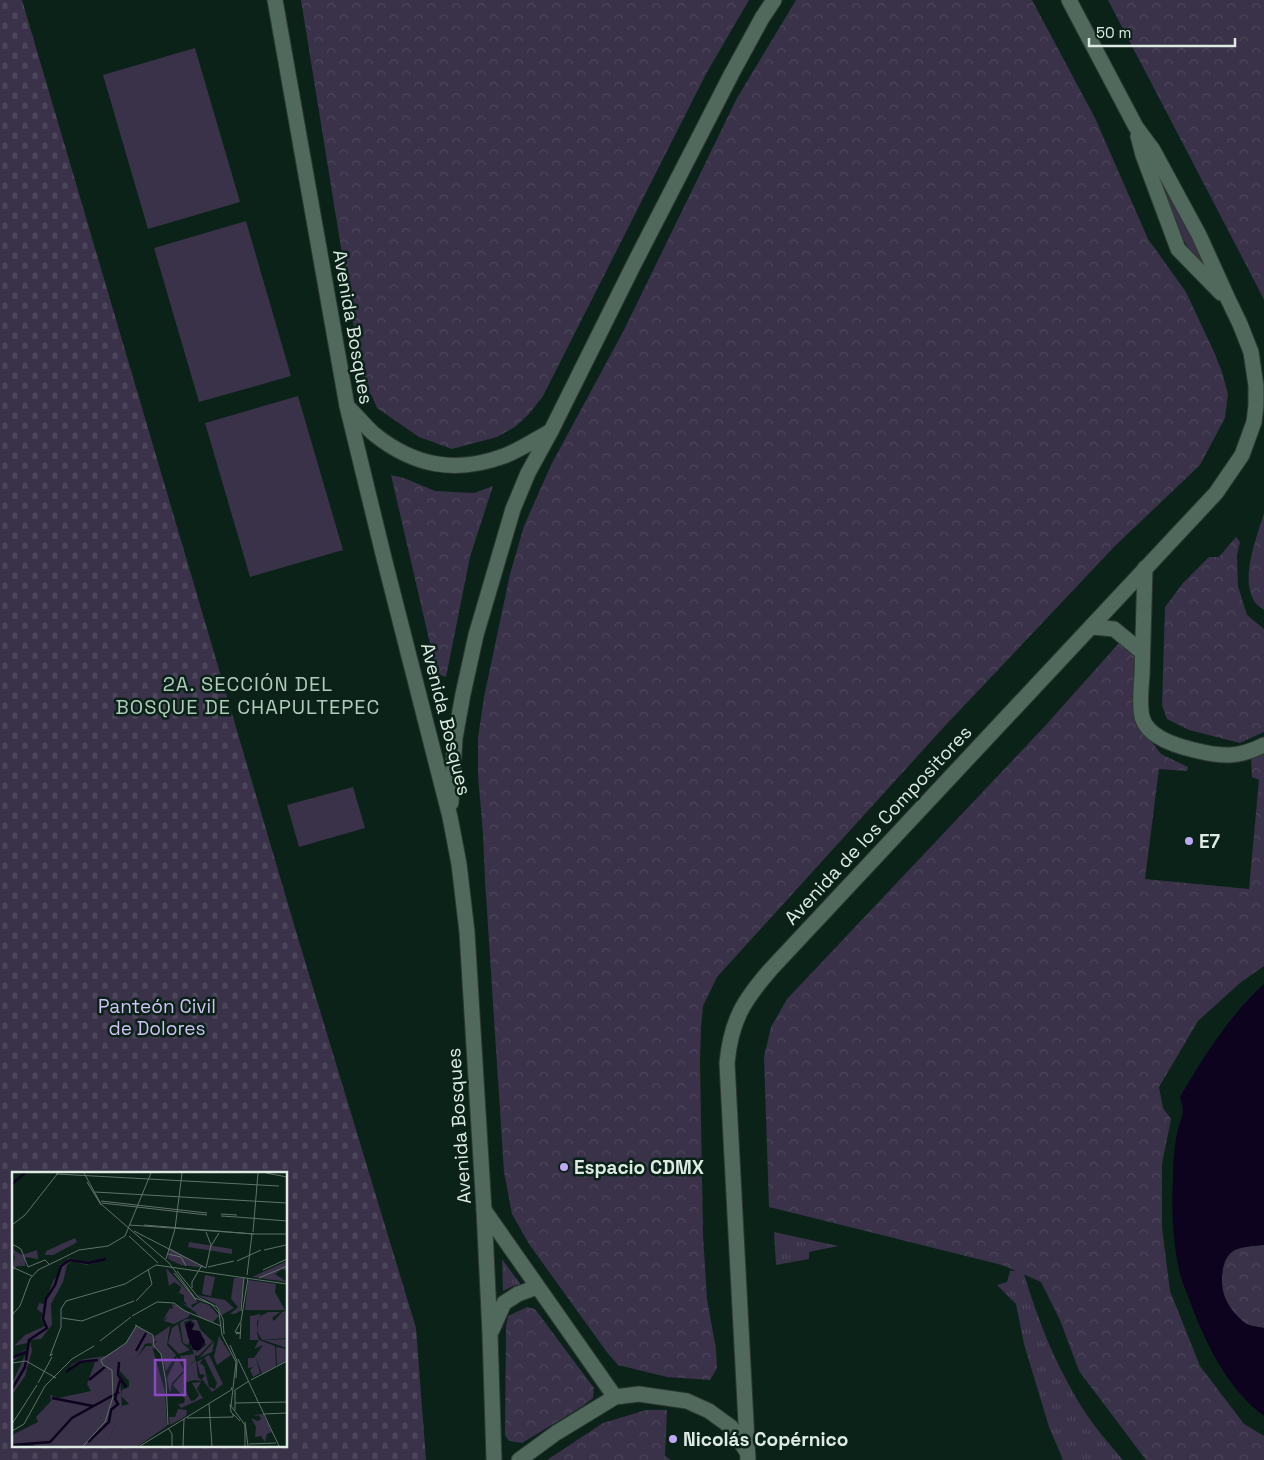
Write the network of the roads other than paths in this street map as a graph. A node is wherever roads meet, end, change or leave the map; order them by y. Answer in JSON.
{"nodes":[{"id":1,"x":275,"y":0,"type":"edge"},
{"id":2,"x":774,"y":0,"type":"edge"},
{"id":3,"x":1069,"y":0,"type":"edge"},
{"id":4,"x":1136,"y":127,"type":"junction"},
{"id":5,"x":1228,"y":300,"type":"junction"},
{"id":6,"x":347,"y":406,"type":"junction"},
{"id":7,"x":551,"y":431,"type":"junction"},
{"id":8,"x":1145,"y":568,"type":"junction"},
{"id":9,"x":1092,"y":627,"type":"junction"},
{"id":10,"x":1142,"y":652,"type":"junction"},
{"id":11,"x":1264,"y":745,"type":"edge"},
{"id":12,"x":450,"y":817,"type":"junction"},
{"id":13,"x":484,"y":1210,"type":"junction"},
{"id":14,"x":537,"y":1287,"type":"junction"},
{"id":15,"x":490,"y":1334,"type":"junction"},
{"id":16,"x":615,"y":1397,"type":"junction"},
{"id":17,"x":748,"y":1457,"type":"edge"},
{"id":18,"x":494,"y":1460,"type":"edge"},
{"id":19,"x":519,"y":1460,"type":"edge"}],
"edges":[{"from":1,"to":6,"type":"street","name":"Avenida Bosques"},
{"from":2,"to":7,"type":"street"},
{"from":3,"to":4,"type":"street","name":"Avenida de los Compositores"},
{"from":4,"to":5,"type":"street","name":"Avenida de los Compositores"},
{"from":4,"to":5,"type":"street","name":"Avenida de los Compositores"},
{"from":5,"to":8,"type":"street","name":"Avenida de los Compositores"},
{"from":6,"to":7,"type":"street"},
{"from":6,"to":12,"type":"street","name":"Avenida Bosques"},
{"from":7,"to":12,"type":"street"},
{"from":8,"to":9,"type":"street","name":"Avenida de los Compositores"},
{"from":8,"to":10,"type":"street"},
{"from":9,"to":10,"type":"street"},
{"from":9,"to":17,"type":"street","name":"Avenida de los Compositores"},
{"from":10,"to":11,"type":"street"},
{"from":12,"to":13,"type":"street","name":"Avenida Bosques"},
{"from":13,"to":14,"type":"street"},
{"from":13,"to":15,"type":"street","name":"Avenida Bosques"},
{"from":14,"to":15,"type":"street"},
{"from":14,"to":16,"type":"street"},
{"from":15,"to":18,"type":"street","name":"Avenida Bosques"},
{"from":16,"to":17,"type":"street"},
{"from":16,"to":19,"type":"street"}]}
